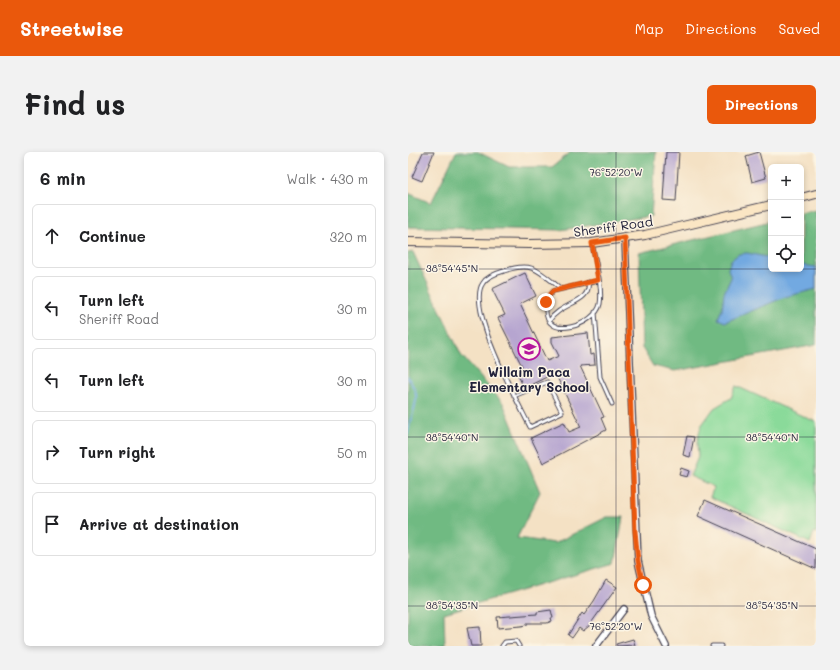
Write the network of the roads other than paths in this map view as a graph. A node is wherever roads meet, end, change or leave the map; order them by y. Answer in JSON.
{"nodes":[{"id":1,"x":816,"y":194,"type":"edge"},
{"id":2,"x":804,"y":197,"type":"edge"},
{"id":3,"x":768,"y":206,"type":"edge"},
{"id":4,"x":625,"y":238,"type":"junction"},
{"id":5,"x":408,"y":242,"type":"edge"},
{"id":6,"x":592,"y":243,"type":"junction"},
{"id":7,"x":598,"y":280,"type":"junction"},
{"id":8,"x":588,"y":282,"type":"junction"},
{"id":9,"x":560,"y":288,"type":"junction"},
{"id":10,"x":595,"y":312,"type":"junction"},
{"id":11,"x":549,"y":321,"type":"junction"},
{"id":12,"x":514,"y":396,"type":"junction"},
{"id":13,"x":612,"y":404,"type":"dead end"},
{"id":14,"x":624,"y":609,"type":"dead end"},
{"id":15,"x":502,"y":646,"type":"edge"},
{"id":16,"x":519,"y":646,"type":"edge"},
{"id":17,"x":596,"y":646,"type":"edge"},
{"id":18,"x":666,"y":646,"type":"edge"},
{"id":19,"x":712,"y":646,"type":"edge"},
{"id":20,"x":722,"y":646,"type":"edge"}],
"edges":[{"from":1,"to":2,"type":"main road"},
{"from":3,"to":4,"type":"main road","name":"Sheriff Road"},
{"from":4,"to":6,"type":"main road","name":"Sheriff Road"},
{"from":4,"to":18,"type":"street"},
{"from":5,"to":6,"type":"main road","name":"Sheriff Road"},
{"from":6,"to":7,"type":"lane"},
{"from":7,"to":8,"type":"lane"},
{"from":7,"to":10,"type":"lane"},
{"from":8,"to":9,"type":"lane"},
{"from":8,"to":11,"type":"lane"},
{"from":9,"to":11,"type":"lane"},
{"from":9,"to":12,"type":"lane"},
{"from":10,"to":11,"type":"lane"},
{"from":10,"to":13,"type":"lane"},
{"from":12,"to":12,"type":"lane"},
{"from":14,"to":17,"type":"street"},
{"from":15,"to":16,"type":"lane"},
{"from":19,"to":20,"type":"lane"}]}
